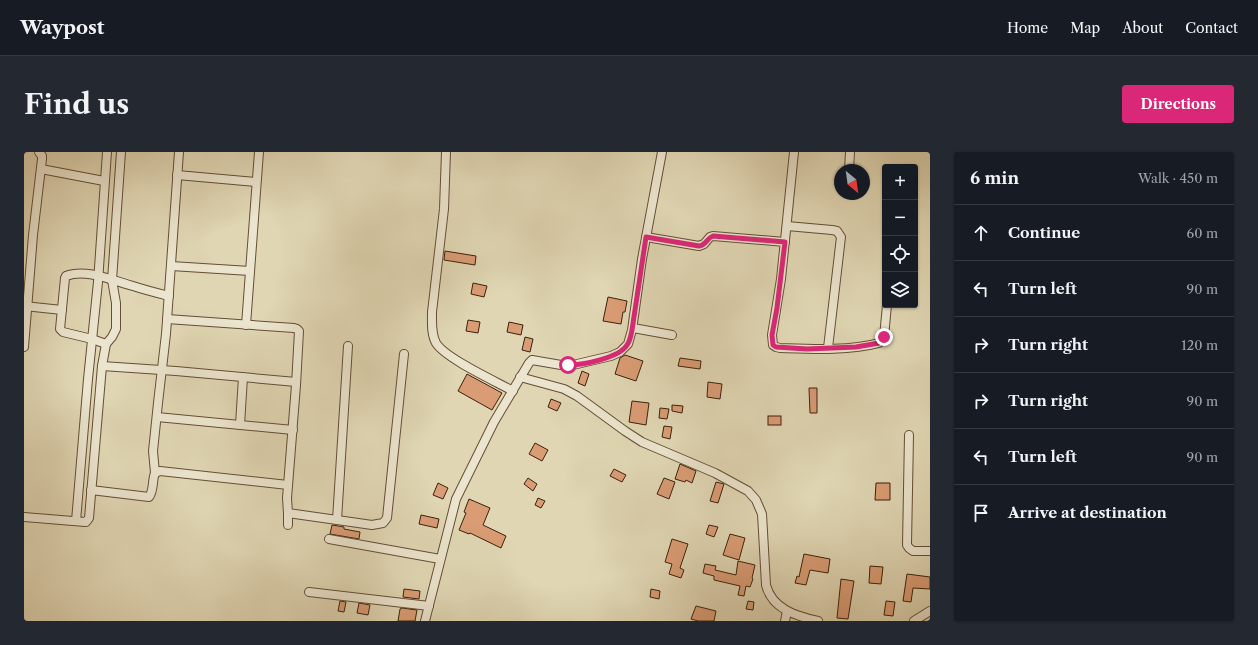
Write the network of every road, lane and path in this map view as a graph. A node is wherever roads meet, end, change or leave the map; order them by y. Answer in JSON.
{"nodes":[{"id":1,"x":39,"y":152,"type":"edge"},
{"id":2,"x":107,"y":152,"type":"edge"},
{"id":3,"x":122,"y":152,"type":"edge"},
{"id":4,"x":179,"y":152,"type":"edge"},
{"id":5,"x":259,"y":152,"type":"edge"},
{"id":6,"x":446,"y":152,"type":"edge"},
{"id":7,"x":662,"y":152,"type":"edge"},
{"id":8,"x":794,"y":152,"type":"edge"},
{"id":9,"x":850,"y":152,"type":"edge"},
{"id":10,"x":849,"y":164,"type":"edge"},
{"id":11,"x":41,"y":169,"type":"junction"},
{"id":12,"x":177,"y":175,"type":"junction"},
{"id":13,"x":104,"y":181,"type":"junction"},
{"id":14,"x":256,"y":182,"type":"junction"},
{"id":15,"x":787,"y":226,"type":"junction"},
{"id":16,"x":646,"y":237,"type":"junction"},
{"id":17,"x":785,"y":242,"type":"junction"},
{"id":18,"x":28,"y":254,"type":"edge"},
{"id":19,"x":171,"y":266,"type":"junction"},
{"id":20,"x":250,"y":271,"type":"junction"},
{"id":21,"x":99,"y":276,"type":"junction"},
{"id":22,"x":112,"y":280,"type":"junction"},
{"id":23,"x":169,"y":296,"type":"junction"},
{"id":24,"x":26,"y":306,"type":"edge"},
{"id":25,"x":887,"y":308,"type":"edge"},
{"id":26,"x":62,"y":310,"type":"junction"},
{"id":27,"x":167,"y":319,"type":"junction"},
{"id":28,"x":246,"y":325,"type":"junction"},
{"id":29,"x":633,"y":328,"type":"junction"},
{"id":30,"x":672,"y":336,"type":"dead end"},
{"id":31,"x":92,"y":339,"type":"junction"},
{"id":32,"x":106,"y":344,"type":"junction"},
{"id":33,"x":348,"y":346,"type":"dead end"},
{"id":34,"x":24,"y":347,"type":"edge"},
{"id":35,"x":828,"y":348,"type":"junction"},
{"id":36,"x":404,"y":354,"type":"dead end"},
{"id":37,"x":102,"y":366,"type":"junction"},
{"id":38,"x":162,"y":370,"type":"junction"},
{"id":39,"x":243,"y":377,"type":"junction"},
{"id":40,"x":520,"y":378,"type":"junction"},
{"id":41,"x":296,"y":382,"type":"junction"},
{"id":42,"x":513,"y":391,"type":"junction"},
{"id":43,"x":156,"y":417,"type":"junction"},
{"id":44,"x":240,"y":425,"type":"junction"},
{"id":45,"x":293,"y":430,"type":"junction"},
{"id":46,"x":909,"y":435,"type":"dead end"},
{"id":47,"x":155,"y":473,"type":"junction"},
{"id":48,"x":288,"y":486,"type":"junction"},
{"id":49,"x":91,"y":490,"type":"junction"},
{"id":50,"x":288,"y":513,"type":"junction"},
{"id":51,"x":24,"y":517,"type":"edge"},
{"id":52,"x":337,"y":520,"type":"junction"},
{"id":53,"x":76,"y":521,"type":"junction"},
{"id":54,"x":288,"y":525,"type":"dead end"},
{"id":55,"x":329,"y":539,"type":"dead end"},
{"id":56,"x":930,"y":551,"type":"edge"},
{"id":57,"x":440,"y":559,"type":"junction"},
{"id":58,"x":309,"y":592,"type":"dead end"},
{"id":59,"x":429,"y":606,"type":"junction"},
{"id":60,"x":787,"y":611,"type":"junction"},
{"id":61,"x":930,"y":611,"type":"edge"},
{"id":62,"x":425,"y":621,"type":"edge"},
{"id":63,"x":785,"y":621,"type":"edge"},
{"id":64,"x":818,"y":621,"type":"edge"},
{"id":65,"x":914,"y":621,"type":"edge"}],
"edges":[{"from":1,"to":11,"type":"street"},
{"from":2,"to":13,"type":"street"},
{"from":3,"to":22,"type":"street"},
{"from":4,"to":12,"type":"street"},
{"from":5,"to":14,"type":"street"},
{"from":6,"to":42,"type":"street"},
{"from":7,"to":16,"type":"street"},
{"from":8,"to":15,"type":"street"},
{"from":9,"to":10,"type":"street"},
{"from":11,"to":13,"type":"street"},
{"from":11,"to":18,"type":"street"},
{"from":12,"to":14,"type":"street"},
{"from":12,"to":19,"type":"street"},
{"from":13,"to":21,"type":"street"},
{"from":14,"to":20,"type":"street"},
{"from":15,"to":17,"type":"street"},
{"from":15,"to":35,"type":"street"},
{"from":16,"to":17,"type":"street"},
{"from":16,"to":29,"type":"street"},
{"from":17,"to":35,"type":"street"},
{"from":18,"to":24,"type":"street"},
{"from":19,"to":20,"type":"street"},
{"from":19,"to":23,"type":"street"},
{"from":20,"to":28,"type":"street"},
{"from":21,"to":22,"type":"street"},
{"from":21,"to":26,"type":"street"},
{"from":21,"to":31,"type":"street"},
{"from":22,"to":23,"type":"street"},
{"from":22,"to":32,"type":"street"},
{"from":23,"to":27,"type":"street"},
{"from":24,"to":26,"type":"street"},
{"from":24,"to":34,"type":"street"},
{"from":25,"to":35,"type":"street"},
{"from":26,"to":31,"type":"street"},
{"from":27,"to":28,"type":"street"},
{"from":27,"to":38,"type":"street"},
{"from":28,"to":41,"type":"street"},
{"from":29,"to":30,"type":"street"},
{"from":29,"to":40,"type":"street"},
{"from":31,"to":32,"type":"street"},
{"from":31,"to":53,"type":"street"},
{"from":32,"to":37,"type":"street"},
{"from":33,"to":52,"type":"street"},
{"from":36,"to":52,"type":"street"},
{"from":37,"to":38,"type":"street"},
{"from":37,"to":49,"type":"street"},
{"from":38,"to":39,"type":"street"},
{"from":38,"to":43,"type":"street"},
{"from":39,"to":41,"type":"street"},
{"from":39,"to":44,"type":"street"},
{"from":40,"to":42,"type":"street"},
{"from":40,"to":60,"type":"street"},
{"from":41,"to":45,"type":"street"},
{"from":42,"to":57,"type":"street"},
{"from":43,"to":44,"type":"street"},
{"from":43,"to":47,"type":"street"},
{"from":44,"to":45,"type":"street"},
{"from":45,"to":48,"type":"street"},
{"from":46,"to":56,"type":"street"},
{"from":47,"to":48,"type":"street"},
{"from":47,"to":49,"type":"street"},
{"from":48,"to":50,"type":"street"},
{"from":49,"to":53,"type":"street"},
{"from":50,"to":52,"type":"street"},
{"from":50,"to":54,"type":"street"},
{"from":51,"to":53,"type":"street"},
{"from":55,"to":57,"type":"street"},
{"from":57,"to":59,"type":"street"},
{"from":58,"to":59,"type":"street"},
{"from":59,"to":62,"type":"street"},
{"from":60,"to":63,"type":"street"},
{"from":60,"to":64,"type":"street"},
{"from":61,"to":65,"type":"street"}]}
